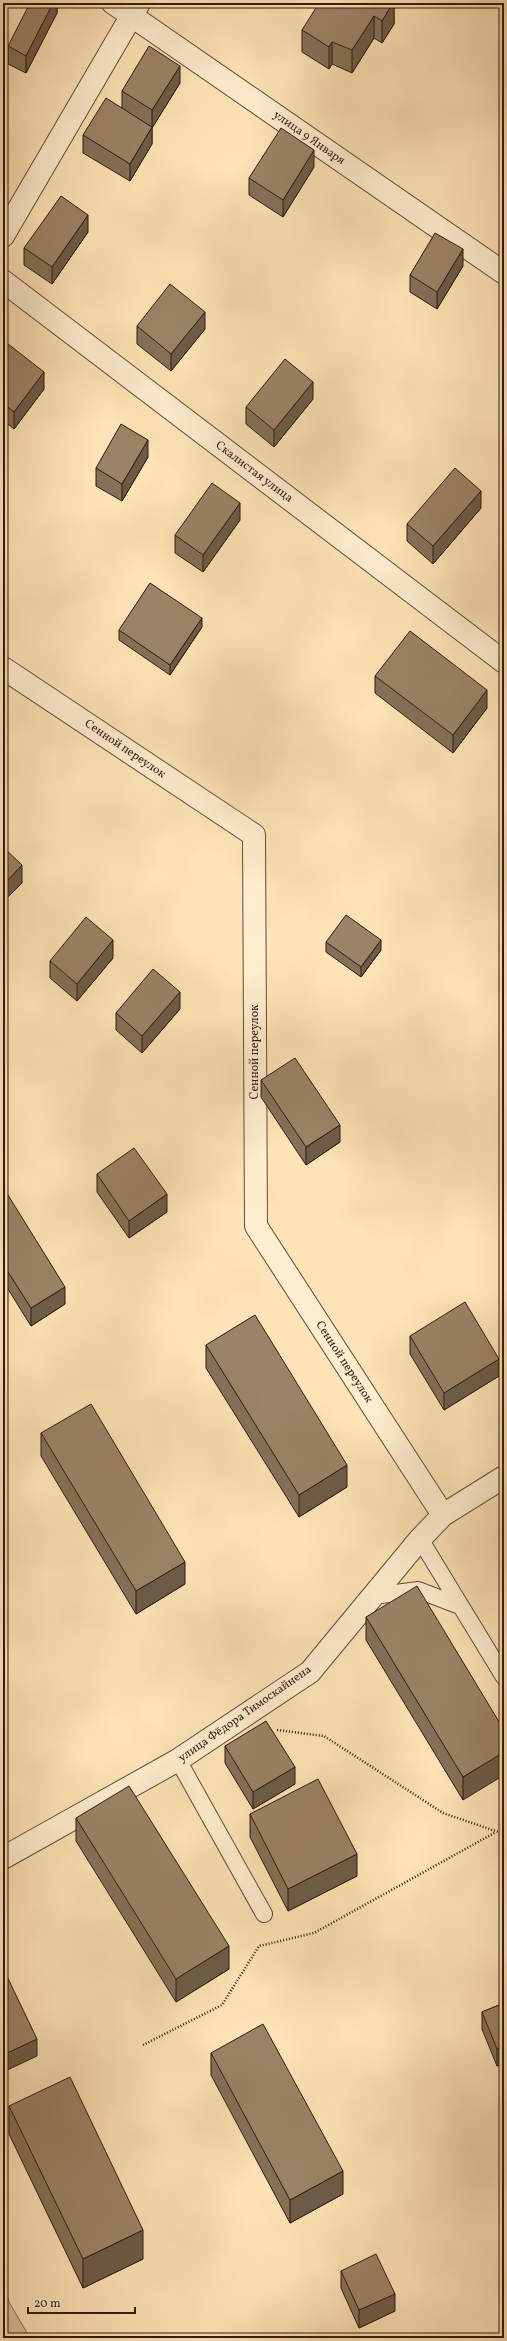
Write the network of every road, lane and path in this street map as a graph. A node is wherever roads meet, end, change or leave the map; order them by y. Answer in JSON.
{"nodes":[{"id":1,"x":113,"y":3,"type":"edge"},
{"id":2,"x":135,"y":9,"type":"edge"},
{"id":3,"x":3,"y":236,"type":"edge"},
{"id":4,"x":504,"y":273,"type":"edge"},
{"id":5,"x":3,"y":281,"type":"edge"},
{"id":6,"x":504,"y":662,"type":"edge"},
{"id":7,"x":3,"y":668,"type":"edge"},
{"id":8,"x":504,"y":1477,"type":"edge"},
{"id":9,"x":443,"y":1515,"type":"junction"},
{"id":10,"x":420,"y":1540,"type":"junction"},
{"id":11,"x":374,"y":1596,"type":"junction"},
{"id":12,"x":460,"y":1606,"type":"junction"},
{"id":13,"x":504,"y":1677,"type":"edge"},
{"id":14,"x":233,"y":1725,"type":"junction"},
{"id":15,"x":178,"y":1760,"type":"junction"},
{"id":16,"x":496,"y":1832,"type":"junction"},
{"id":17,"x":504,"y":1834,"type":"edge"},
{"id":18,"x":3,"y":1858,"type":"edge"},
{"id":19,"x":264,"y":1914,"type":"dead end"},
{"id":20,"x":143,"y":2045,"type":"dead end"}],
"edges":[{"from":1,"to":2,"type":"street","name":"улица 9 Января"},
{"from":2,"to":3,"type":"street"},
{"from":2,"to":4,"type":"street","name":"улица 9 Января"},
{"from":5,"to":6,"type":"street","name":"Скалистая улица"},
{"from":7,"to":9,"type":"street","name":"Сенной переулок"},
{"from":8,"to":9,"type":"street","name":"улица Фёдора Тимоскайнена"},
{"from":9,"to":10,"type":"street","name":"улица Фёдора Тимоскайнена"},
{"from":10,"to":11,"type":"street","name":"улица Фёдора Тимоскайнена"},
{"from":10,"to":12,"type":"lane"},
{"from":11,"to":12,"type":"lane"},
{"from":11,"to":14,"type":"street","name":"улица Фёдора Тимоскайнена"},
{"from":12,"to":13,"type":"lane"},
{"from":14,"to":15,"type":"street","name":"улица Фёдора Тимоскайнена"},
{"from":14,"to":16,"type":"path"},
{"from":15,"to":18,"type":"street","name":"улица Фёдора Тимоскайнена"},
{"from":15,"to":19,"type":"lane"},
{"from":16,"to":17,"type":"path"},
{"from":16,"to":20,"type":"path"}]}
